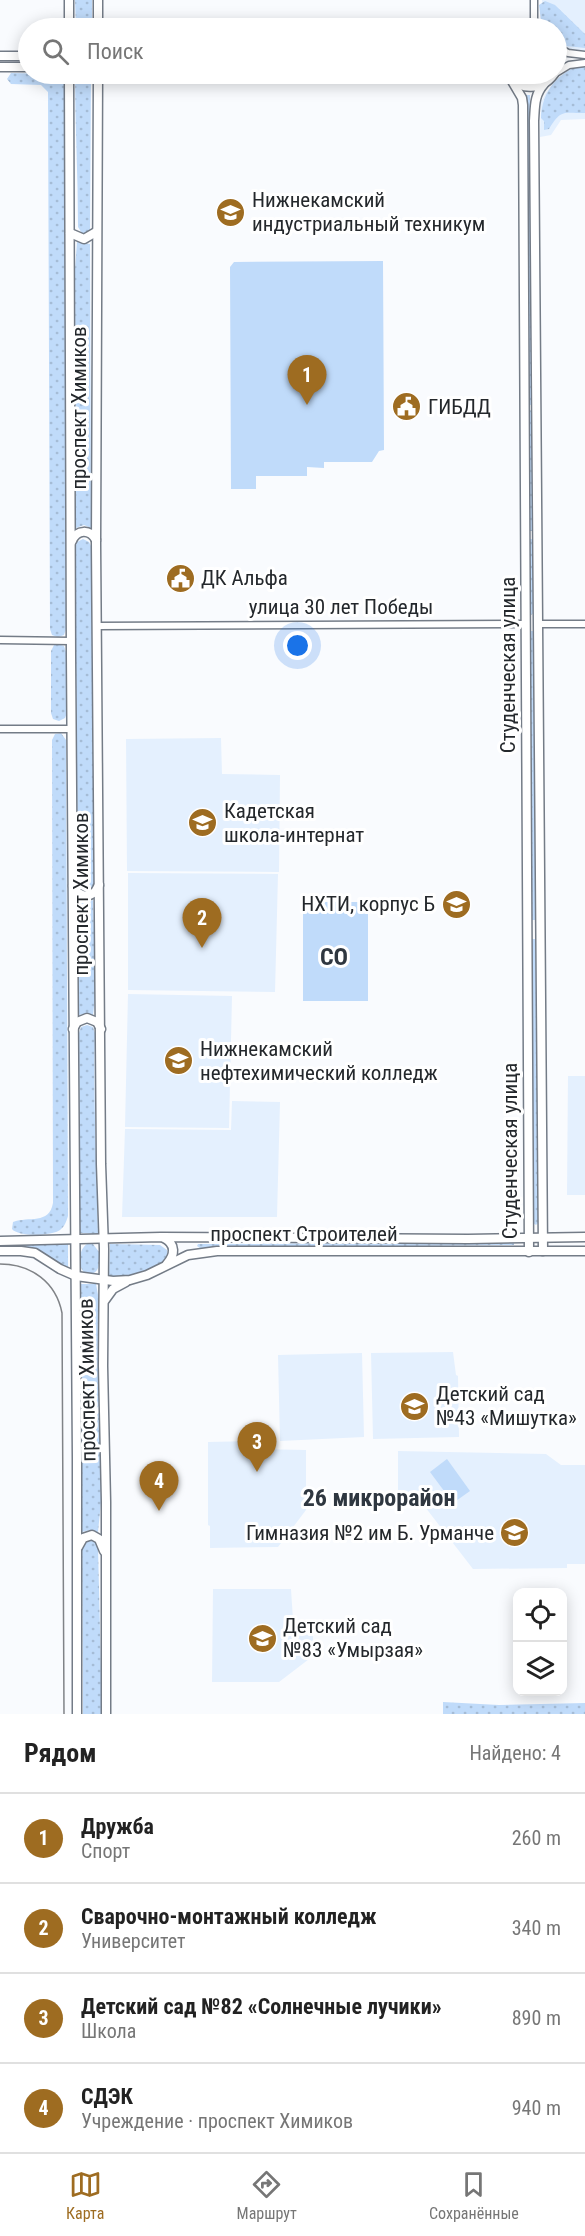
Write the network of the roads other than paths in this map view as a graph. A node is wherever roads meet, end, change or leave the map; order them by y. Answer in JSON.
{"nodes":[{"id":1,"x":69,"y":0,"type":"edge"},
{"id":2,"x":98,"y":0,"type":"edge"},
{"id":3,"x":534,"y":0,"type":"edge"},
{"id":4,"x":69,"y":18,"type":"edge"},
{"id":5,"x":98,"y":18,"type":"edge"},
{"id":6,"x":534,"y":18,"type":"edge"},
{"id":7,"x":567,"y":52,"type":"edge"},
{"id":8,"x":585,"y":55,"type":"edge"},
{"id":9,"x":0,"y":56,"type":"edge"},
{"id":10,"x":18,"y":56,"type":"edge"},
{"id":11,"x":585,"y":63,"type":"edge"},
{"id":12,"x":567,"y":66,"type":"edge"},
{"id":13,"x":0,"y":67,"type":"edge"},
{"id":14,"x":18,"y":67,"type":"edge"},
{"id":15,"x":69,"y":84,"type":"edge"},
{"id":16,"x":98,"y":84,"type":"edge"},
{"id":17,"x":512,"y":84,"type":"edge"},
{"id":18,"x":546,"y":84,"type":"edge"},
{"id":19,"x":96,"y":232,"type":"junction"},
{"id":20,"x":70,"y":233,"type":"junction"},
{"id":21,"x":524,"y":413,"type":"junction"},
{"id":22,"x":536,"y":413,"type":"junction"},
{"id":23,"x":537,"y":529,"type":"junction"},
{"id":24,"x":525,"y":531,"type":"junction"},
{"id":25,"x":71,"y":544,"type":"junction"},
{"id":26,"x":96,"y":544,"type":"junction"},
{"id":27,"x":526,"y":624,"type":"junction"},
{"id":28,"x":539,"y":624,"type":"junction"},
{"id":29,"x":585,"y":624,"type":"edge"},
{"id":30,"x":97,"y":626,"type":"junction"},
{"id":31,"x":0,"y":640,"type":"edge"},
{"id":32,"x":71,"y":641,"type":"junction"},
{"id":33,"x":0,"y":729,"type":"edge"},
{"id":34,"x":71,"y":729,"type":"junction"},
{"id":35,"x":99,"y":882,"type":"junction"},
{"id":36,"x":73,"y":883,"type":"junction"},
{"id":37,"x":539,"y":922,"type":"junction"},
{"id":38,"x":528,"y":924,"type":"junction"},
{"id":39,"x":540,"y":935,"type":"junction"},
{"id":40,"x":528,"y":937,"type":"junction"},
{"id":41,"x":101,"y":1029,"type":"junction"},
{"id":42,"x":73,"y":1030,"type":"junction"},
{"id":43,"x":161,"y":1237,"type":"junction"},
{"id":44,"x":198,"y":1237,"type":"junction"},
{"id":45,"x":585,"y":1237,"type":"edge"},
{"id":46,"x":104,"y":1238,"type":"junction"},
{"id":47,"x":542,"y":1238,"type":"junction"},
{"id":48,"x":75,"y":1239,"type":"junction"},
{"id":49,"x":529,"y":1239,"type":"junction"},
{"id":50,"x":0,"y":1241,"type":"edge"},
{"id":51,"x":0,"y":1251,"type":"edge"},
{"id":52,"x":543,"y":1251,"type":"junction"},
{"id":53,"x":585,"y":1251,"type":"edge"},
{"id":54,"x":199,"y":1252,"type":"junction"},
{"id":55,"x":529,"y":1252,"type":"junction"},
{"id":56,"x":162,"y":1268,"type":"junction"},
{"id":57,"x":76,"y":1276,"type":"junction"},
{"id":58,"x":130,"y":1280,"type":"junction"},
{"id":59,"x":104,"y":1281,"type":"junction"},
{"id":60,"x":104,"y":1302,"type":"junction"},
{"id":61,"x":76,"y":1551,"type":"junction"},
{"id":62,"x":105,"y":1554,"type":"junction"},
{"id":63,"x":77,"y":1714,"type":"edge"},
{"id":64,"x":106,"y":1714,"type":"edge"}],
"edges":[{"from":1,"to":4,"type":"main road"},
{"from":2,"to":5,"type":"main road"},
{"from":3,"to":6,"type":"street"},
{"from":7,"to":8,"type":"street"},
{"from":9,"to":10,"type":"main road"},
{"from":11,"to":12,"type":"street"},
{"from":13,"to":14,"type":"main road"},
{"from":15,"to":20,"type":"main road","name":"проспект Химиков"},
{"from":16,"to":19,"type":"main road","name":"проспект Химиков"},
{"from":17,"to":21,"type":"main road","name":"Студенческая улица"},
{"from":18,"to":22,"type":"main road","name":"Студенческая улица"},
{"from":19,"to":20,"type":"main road"},
{"from":19,"to":26,"type":"main road","name":"проспект Химиков"},
{"from":20,"to":25,"type":"main road","name":"проспект Химиков"},
{"from":21,"to":22,"type":"main road"},
{"from":21,"to":24,"type":"main road","name":"Студенческая улица"},
{"from":22,"to":23,"type":"main road","name":"Студенческая улица"},
{"from":23,"to":24,"type":"main road"},
{"from":23,"to":28,"type":"main road","name":"Студенческая улица"},
{"from":24,"to":27,"type":"main road","name":"Студенческая улица"},
{"from":25,"to":26,"type":"main road"},
{"from":25,"to":32,"type":"main road","name":"проспект Химиков"},
{"from":26,"to":30,"type":"main road","name":"проспект Химиков"},
{"from":27,"to":28,"type":"main road","name":"улица 30 лет Победы"},
{"from":27,"to":30,"type":"street","name":"улица 30 лет Победы"},
{"from":27,"to":38,"type":"main road","name":"Студенческая улица"},
{"from":28,"to":29,"type":"street","name":"улица 30 лет Победы"},
{"from":28,"to":37,"type":"main road","name":"Студенческая улица"},
{"from":30,"to":35,"type":"main road","name":"проспект Химиков"},
{"from":31,"to":32,"type":"street"},
{"from":32,"to":34,"type":"main road","name":"проспект Химиков"},
{"from":33,"to":34,"type":"street"},
{"from":34,"to":36,"type":"main road","name":"проспект Химиков"},
{"from":35,"to":36,"type":"main road"},
{"from":35,"to":41,"type":"main road","name":"проспект Химиков"},
{"from":36,"to":42,"type":"main road","name":"проспект Химиков"},
{"from":37,"to":38,"type":"main road"},
{"from":37,"to":39,"type":"main road","name":"Студенческая улица"},
{"from":38,"to":40,"type":"main road","name":"Студенческая улица"},
{"from":39,"to":40,"type":"main road"},
{"from":39,"to":47,"type":"main road","name":"Студенческая улица"},
{"from":40,"to":49,"type":"main road","name":"Студенческая улица"},
{"from":41,"to":42,"type":"main road"},
{"from":41,"to":46,"type":"main road","name":"проспект Химиков"},
{"from":42,"to":48,"type":"main road","name":"проспект Химиков"},
{"from":43,"to":44,"type":"main road","name":"проспект Строителей"},
{"from":43,"to":46,"type":"main road","name":"проспект Строителей"},
{"from":43,"to":56,"type":"main road"},
{"from":44,"to":49,"type":"main road","name":"проспект Строителей"},
{"from":44,"to":54,"type":"main road"},
{"from":45,"to":47,"type":"main road","name":"проспект Строителей"},
{"from":46,"to":48,"type":"main road","name":"проспект Строителей"},
{"from":46,"to":59,"type":"main road","name":"проспект Химиков"},
{"from":47,"to":49,"type":"main road","name":"проспект Строителей"},
{"from":47,"to":52,"type":"main road","name":"Студенческая улица"},
{"from":48,"to":50,"type":"main road","name":"проспект Строителей"},
{"from":48,"to":57,"type":"main road","name":"проспект Химиков"},
{"from":49,"to":55,"type":"main road","name":"Студенческая улица"},
{"from":51,"to":57,"type":"main road","name":"проспект Строителей"},
{"from":52,"to":53,"type":"main road","name":"проспект Строителей"},
{"from":52,"to":55,"type":"main road","name":"проспект Строителей"},
{"from":54,"to":55,"type":"main road","name":"проспект Строителей"},
{"from":54,"to":56,"type":"main road","name":"проспект Строителей"},
{"from":56,"to":58,"type":"main road","name":"проспект Строителей"},
{"from":57,"to":59,"type":"main road","name":"проспект Строителей"},
{"from":57,"to":61,"type":"main road","name":"проспект Химиков"},
{"from":58,"to":59,"type":"main road","name":"проспект Строителей"},
{"from":58,"to":60,"type":"main road"},
{"from":59,"to":60,"type":"main road","name":"проспект Химиков"},
{"from":60,"to":62,"type":"main road","name":"проспект Химиков"},
{"from":61,"to":62,"type":"main road"},
{"from":61,"to":63,"type":"main road","name":"проспект Химиков"},
{"from":62,"to":64,"type":"main road","name":"проспект Химиков"}]}
